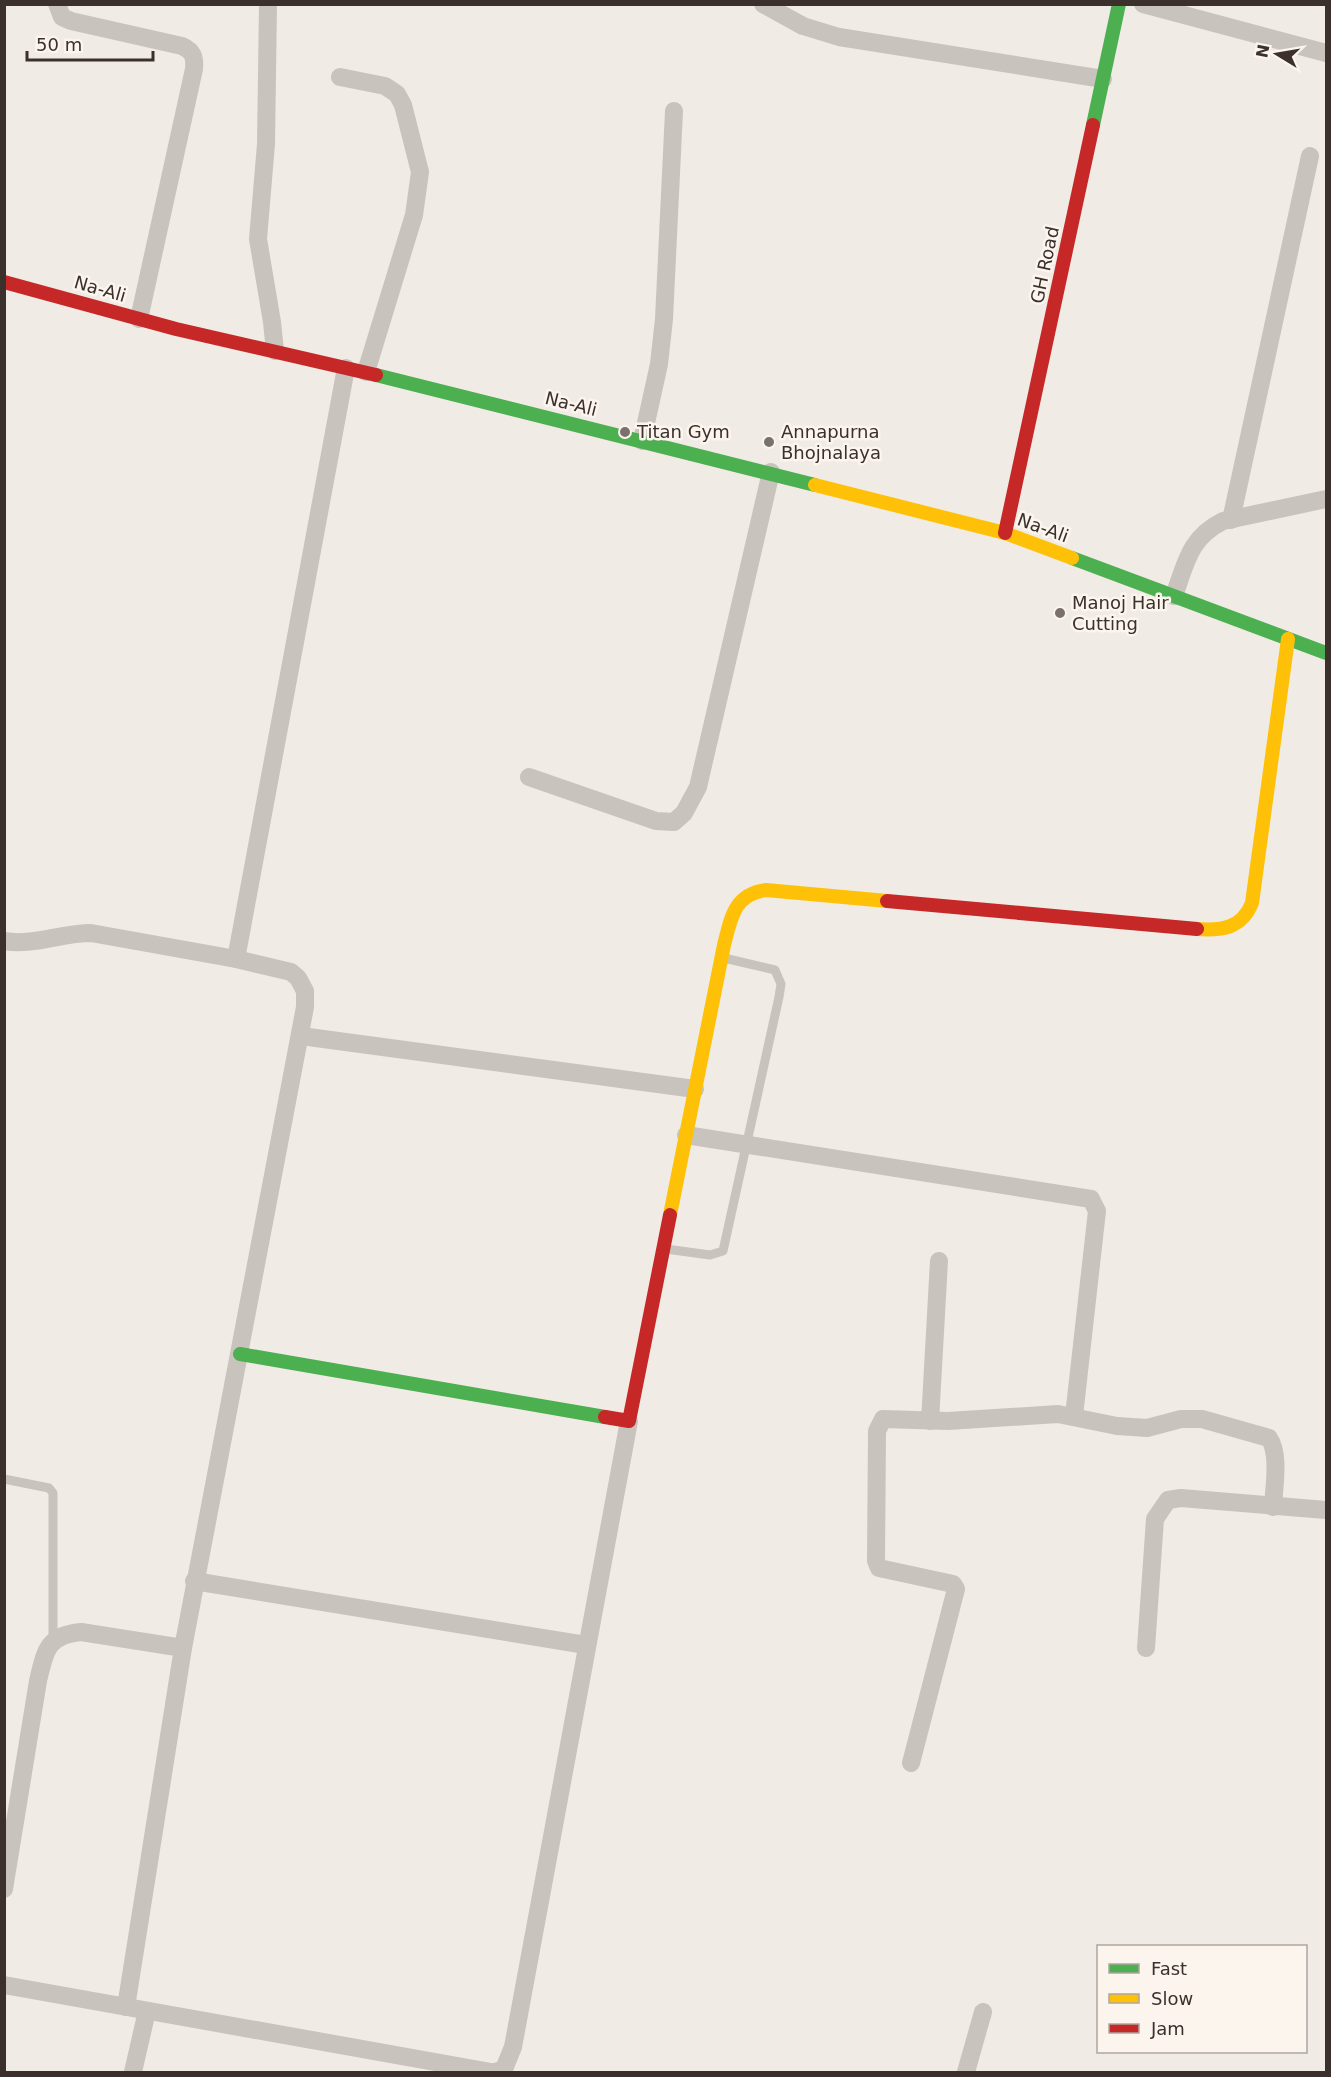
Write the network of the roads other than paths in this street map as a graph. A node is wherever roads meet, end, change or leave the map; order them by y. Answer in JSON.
{"nodes":[{"id":1,"x":57,"y":4,"type":"edge"},
{"id":2,"x":267,"y":4,"type":"edge"},
{"id":3,"x":763,"y":4,"type":"edge"},
{"id":4,"x":1119,"y":4,"type":"edge"},
{"id":5,"x":1143,"y":4,"type":"edge"},
{"id":6,"x":1326,"y":53,"type":"edge"},
{"id":7,"x":340,"y":77,"type":"dead end"},
{"id":8,"x":1103,"y":79,"type":"junction"},
{"id":9,"x":674,"y":111,"type":"dead end"},
{"id":10,"x":1310,"y":156,"type":"dead end"},
{"id":11,"x":4,"y":282,"type":"edge"},
{"id":12,"x":139,"y":319,"type":"junction"},
{"id":13,"x":275,"y":351,"type":"junction"},
{"id":14,"x":346,"y":368,"type":"junction"},
{"id":15,"x":366,"y":372,"type":"junction"},
{"id":16,"x":642,"y":441,"type":"junction"},
{"id":17,"x":771,"y":472,"type":"junction"},
{"id":18,"x":1326,"y":499,"type":"edge"},
{"id":19,"x":1231,"y":519,"type":"junction"},
{"id":20,"x":1005,"y":534,"type":"junction"},
{"id":21,"x":1174,"y":596,"type":"junction"},
{"id":22,"x":1288,"y":639,"type":"junction"},
{"id":23,"x":1326,"y":653,"type":"edge"},
{"id":24,"x":529,"y":777,"type":"dead end"},
{"id":25,"x":4,"y":941,"type":"edge"},
{"id":26,"x":722,"y":957,"type":"junction"},
{"id":27,"x":236,"y":959,"type":"junction"},
{"id":28,"x":301,"y":1036,"type":"junction"},
{"id":29,"x":695,"y":1089,"type":"junction"},
{"id":30,"x":686,"y":1135,"type":"junction"},
{"id":31,"x":748,"y":1145,"type":"junction"},
{"id":32,"x":663,"y":1249,"type":"junction"},
{"id":33,"x":939,"y":1261,"type":"dead end"},
{"id":34,"x":240,"y":1354,"type":"junction"},
{"id":35,"x":1074,"y":1416,"type":"junction"},
{"id":36,"x":629,"y":1421,"type":"junction"},
{"id":37,"x":930,"y":1421,"type":"junction"},
{"id":38,"x":4,"y":1479,"type":"edge"},
{"id":39,"x":1273,"y":1507,"type":"junction"},
{"id":40,"x":1326,"y":1510,"type":"edge"},
{"id":41,"x":194,"y":1581,"type":"junction"},
{"id":42,"x":53,"y":1640,"type":"junction"},
{"id":43,"x":586,"y":1645,"type":"junction"},
{"id":44,"x":183,"y":1648,"type":"junction"},
{"id":45,"x":1146,"y":1648,"type":"dead end"},
{"id":46,"x":911,"y":1763,"type":"dead end"},
{"id":47,"x":4,"y":1889,"type":"edge"},
{"id":48,"x":4,"y":1984,"type":"edge"},
{"id":49,"x":126,"y":2007,"type":"junction"},
{"id":50,"x":147,"y":2011,"type":"junction"},
{"id":51,"x":983,"y":2012,"type":"dead end"},
{"id":52,"x":133,"y":2073,"type":"edge"},
{"id":53,"x":493,"y":2073,"type":"edge"},
{"id":54,"x":966,"y":2073,"type":"edge"}],
"edges":[{"from":1,"to":12,"type":"street"},
{"from":2,"to":13,"type":"street"},
{"from":3,"to":8,"type":"street"},
{"from":4,"to":8,"type":"street","name":"GH Road"},
{"from":5,"to":6,"type":"street"},
{"from":7,"to":15,"type":"street"},
{"from":8,"to":20,"type":"street","name":"GH Road"},
{"from":9,"to":16,"type":"street"},
{"from":10,"to":19,"type":"street"},
{"from":11,"to":12,"type":"street","name":"Na-Ali"},
{"from":12,"to":13,"type":"street","name":"Na-Ali"},
{"from":13,"to":14,"type":"street","name":"Na-Ali"},
{"from":14,"to":15,"type":"street","name":"Na-Ali"},
{"from":14,"to":27,"type":"street"},
{"from":15,"to":16,"type":"street","name":"Na-Ali"},
{"from":16,"to":17,"type":"street","name":"Na-Ali"},
{"from":17,"to":20,"type":"street","name":"Na-Ali"},
{"from":17,"to":24,"type":"street"},
{"from":18,"to":19,"type":"street"},
{"from":19,"to":21,"type":"street"},
{"from":20,"to":21,"type":"street","name":"Na-Ali"},
{"from":21,"to":22,"type":"street","name":"Na-Ali"},
{"from":22,"to":23,"type":"street","name":"Na-Ali"},
{"from":22,"to":26,"type":"street"},
{"from":25,"to":27,"type":"street"},
{"from":26,"to":29,"type":"street"},
{"from":26,"to":31,"type":"lane"},
{"from":27,"to":28,"type":"street"},
{"from":28,"to":29,"type":"street"},
{"from":28,"to":34,"type":"street"},
{"from":29,"to":30,"type":"street"},
{"from":30,"to":31,"type":"street"},
{"from":30,"to":32,"type":"street"},
{"from":31,"to":32,"type":"lane"},
{"from":31,"to":35,"type":"street"},
{"from":32,"to":36,"type":"street"},
{"from":33,"to":37,"type":"street"},
{"from":34,"to":36,"type":"street"},
{"from":34,"to":41,"type":"street"},
{"from":35,"to":37,"type":"street"},
{"from":35,"to":39,"type":"street"},
{"from":36,"to":43,"type":"street"},
{"from":37,"to":46,"type":"street"},
{"from":38,"to":42,"type":"lane"},
{"from":39,"to":40,"type":"street"},
{"from":39,"to":45,"type":"street"},
{"from":41,"to":43,"type":"street"},
{"from":41,"to":44,"type":"street"},
{"from":42,"to":44,"type":"street"},
{"from":42,"to":47,"type":"street"},
{"from":43,"to":53,"type":"street"},
{"from":44,"to":49,"type":"street"},
{"from":48,"to":49,"type":"street"},
{"from":49,"to":50,"type":"street"},
{"from":50,"to":52,"type":"street"},
{"from":50,"to":53,"type":"street"},
{"from":51,"to":54,"type":"street"}]}
